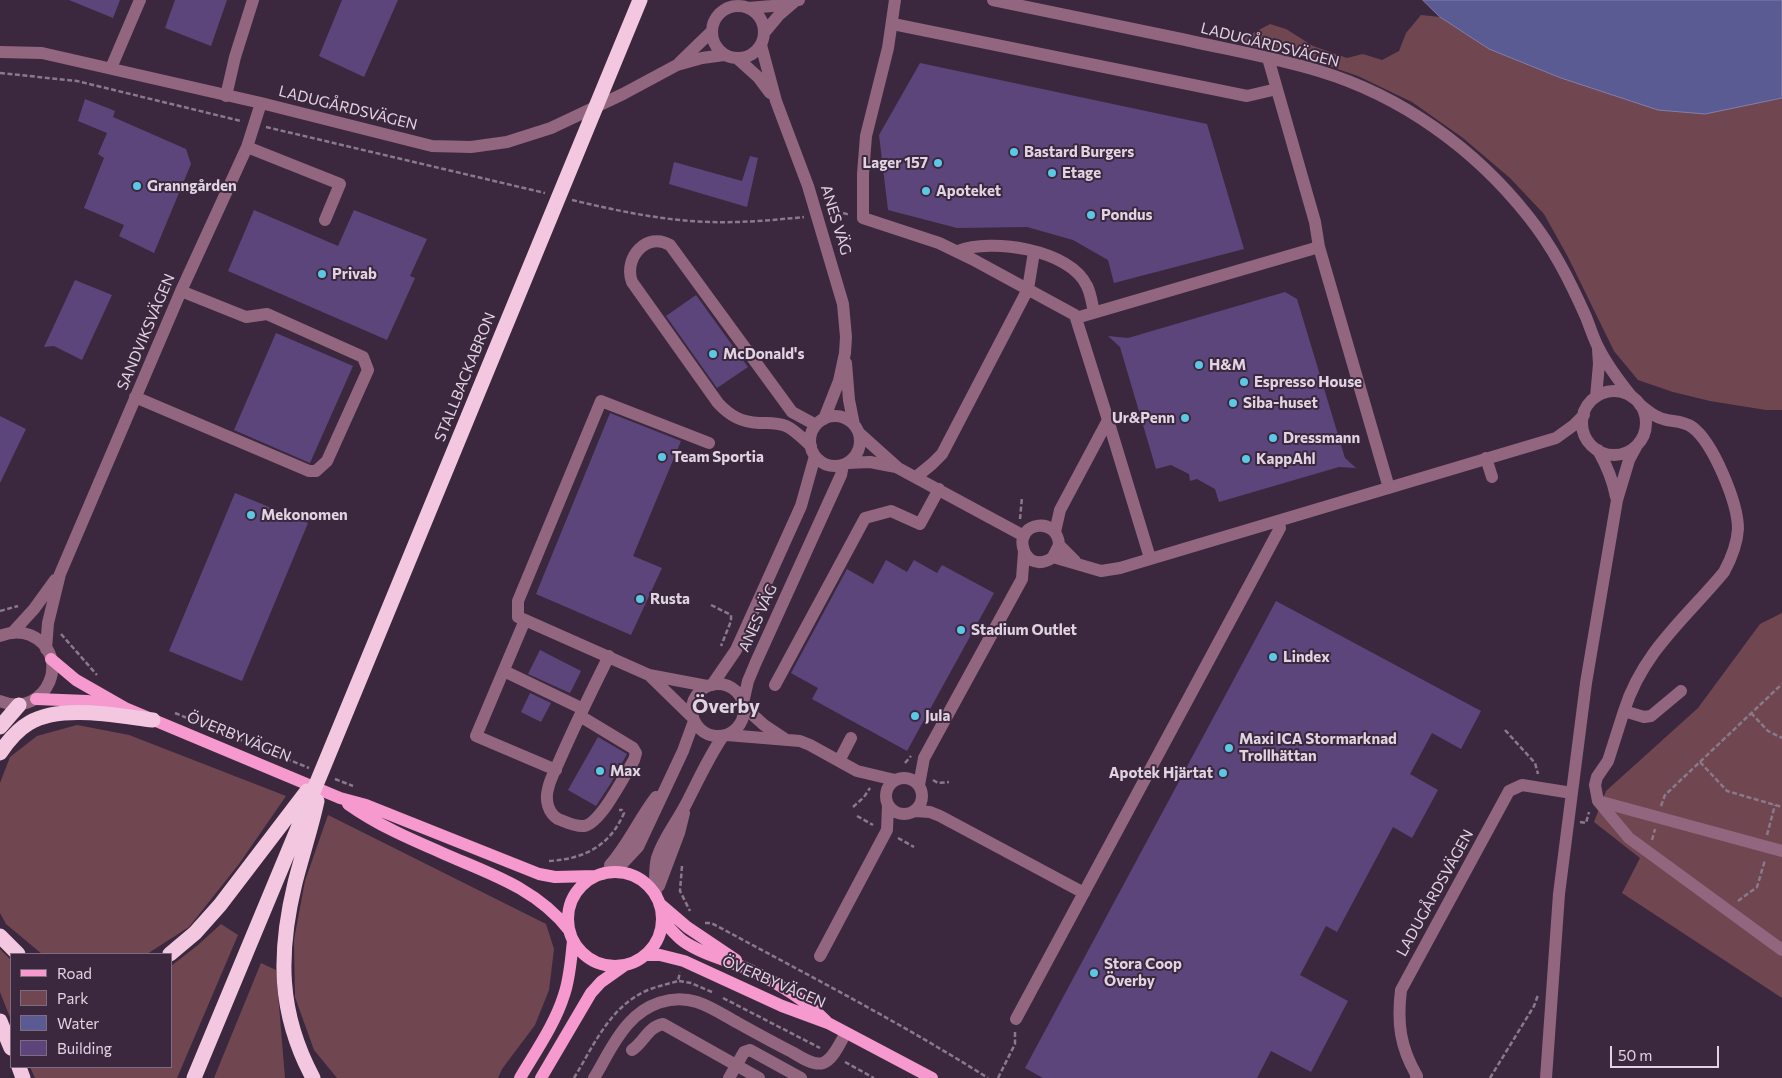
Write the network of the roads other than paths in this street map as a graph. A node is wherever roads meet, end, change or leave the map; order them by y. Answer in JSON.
{"nodes":[{"id":1,"x":140,"y":0,"type":"edge"},
{"id":2,"x":253,"y":0,"type":"edge"},
{"id":3,"x":640,"y":0,"type":"edge"},
{"id":4,"x":895,"y":0,"type":"edge"},
{"id":5,"x":993,"y":0,"type":"edge"},
{"id":6,"x":798,"y":1,"type":"edge"},
{"id":7,"x":748,"y":8,"type":"junction"},
{"id":8,"x":893,"y":24,"type":"junction"},
{"id":9,"x":711,"y":32,"type":"junction"},
{"id":10,"x":762,"y":39,"type":"junction"},
{"id":11,"x":0,"y":52,"type":"edge"},
{"id":12,"x":724,"y":55,"type":"junction"},
{"id":13,"x":1268,"y":58,"type":"junction"},
{"id":14,"x":738,"y":59,"type":"junction"},
{"id":15,"x":677,"y":65,"type":"junction"},
{"id":16,"x":111,"y":68,"type":"junction"},
{"id":17,"x":1277,"y":89,"type":"junction"},
{"id":18,"x":226,"y":96,"type":"junction"},
{"id":19,"x":776,"y":101,"type":"junction"},
{"id":20,"x":261,"y":103,"type":"junction"},
{"id":21,"x":247,"y":147,"type":"junction"},
{"id":22,"x":325,"y":220,"type":"dead end"},
{"id":23,"x":1319,"y":248,"type":"junction"},
{"id":24,"x":958,"y":251,"type":"junction"},
{"id":25,"x":1034,"y":252,"type":"junction"},
{"id":26,"x":181,"y":290,"type":"junction"},
{"id":27,"x":1028,"y":290,"type":"junction"},
{"id":28,"x":1094,"y":312,"type":"junction"},
{"id":29,"x":1076,"y":318,"type":"junction"},
{"id":30,"x":1597,"y":346,"type":"junction"},
{"id":31,"x":845,"y":353,"type":"junction"},
{"id":32,"x":135,"y":397,"type":"junction"},
{"id":33,"x":1596,"y":397,"type":"junction"},
{"id":34,"x":1636,"y":401,"type":"junction"},
{"id":35,"x":1584,"y":415,"type":"junction"},
{"id":36,"x":1108,"y":420,"type":"junction"},
{"id":37,"x":1663,"y":420,"type":"junction"},
{"id":38,"x":820,"y":422,"type":"junction"},
{"id":39,"x":856,"y":429,"type":"junction"},
{"id":40,"x":1644,"y":435,"type":"junction"},
{"id":41,"x":1556,"y":438,"type":"junction"},
{"id":42,"x":709,"y":443,"type":"dead end"},
{"id":43,"x":1593,"y":446,"type":"junction"},
{"id":44,"x":1636,"y":446,"type":"junction"},
{"id":45,"x":813,"y":451,"type":"junction"},
{"id":46,"x":1486,"y":458,"type":"junction"},
{"id":47,"x":846,"y":464,"type":"junction"},
{"id":48,"x":898,"y":468,"type":"junction"},
{"id":49,"x":916,"y":477,"type":"junction"},
{"id":50,"x":1492,"y":477,"type":"dead end"},
{"id":51,"x":1389,"y":488,"type":"junction"},
{"id":52,"x":939,"y":490,"type":"junction"},
{"id":53,"x":1617,"y":500,"type":"junction"},
{"id":54,"x":1060,"y":510,"type":"junction"},
{"id":55,"x":1278,"y":521,"type":"junction"},
{"id":56,"x":1039,"y":526,"type":"junction"},
{"id":57,"x":1055,"y":532,"type":"junction"},
{"id":58,"x":1019,"y":533,"type":"junction"},
{"id":59,"x":1059,"y":545,"type":"junction"},
{"id":60,"x":1024,"y":552,"type":"junction"},
{"id":61,"x":1053,"y":557,"type":"junction"},
{"id":62,"x":1150,"y":558,"type":"junction"},
{"id":63,"x":1041,"y":562,"type":"junction"},
{"id":64,"x":1079,"y":564,"type":"junction"},
{"id":65,"x":60,"y":574,"type":"junction"},
{"id":66,"x":1022,"y":579,"type":"junction"},
{"id":67,"x":521,"y":618,"type":"junction"},
{"id":68,"x":4,"y":635,"type":"edge"},
{"id":69,"x":48,"y":654,"type":"junction"},
{"id":70,"x":608,"y":656,"type":"junction"},
{"id":71,"x":504,"y":671,"type":"junction"},
{"id":72,"x":649,"y":675,"type":"junction"},
{"id":73,"x":709,"y":686,"type":"junction"},
{"id":74,"x":775,"y":686,"type":"dead end"},
{"id":75,"x":1681,"y":691,"type":"dead end"},
{"id":76,"x":36,"y":699,"type":"junction"},
{"id":77,"x":0,"y":701,"type":"edge"},
{"id":78,"x":19,"y":705,"type":"junction"},
{"id":79,"x":743,"y":705,"type":"junction"},
{"id":80,"x":124,"y":708,"type":"junction"},
{"id":81,"x":1624,"y":710,"type":"junction"},
{"id":82,"x":581,"y":713,"type":"junction"},
{"id":83,"x":693,"y":719,"type":"junction"},
{"id":84,"x":153,"y":720,"type":"junction"},
{"id":85,"x":0,"y":727,"type":"edge"},
{"id":86,"x":725,"y":735,"type":"junction"},
{"id":87,"x":851,"y":738,"type":"dead end"},
{"id":88,"x":785,"y":739,"type":"junction"},
{"id":89,"x":0,"y":753,"type":"edge"},
{"id":90,"x":919,"y":755,"type":"junction"},
{"id":91,"x":839,"y":761,"type":"junction"},
{"id":92,"x":556,"y":770,"type":"junction"},
{"id":93,"x":857,"y":771,"type":"junction"},
{"id":94,"x":898,"y":779,"type":"junction"},
{"id":95,"x":921,"y":790,"type":"junction"},
{"id":96,"x":1572,"y":793,"type":"junction"},
{"id":97,"x":340,"y":798,"type":"junction"},
{"id":98,"x":887,"y":801,"type":"junction"},
{"id":99,"x":1598,"y":801,"type":"junction"},
{"id":100,"x":307,"y":805,"type":"junction"},
{"id":101,"x":910,"y":813,"type":"junction"},
{"id":102,"x":940,"y":816,"type":"junction"},
{"id":103,"x":887,"y":830,"type":"junction"},
{"id":104,"x":1782,"y":851,"type":"edge"},
{"id":105,"x":599,"y":875,"type":"junction"},
{"id":106,"x":1084,"y":893,"type":"junction"},
{"id":107,"x":658,"y":900,"type":"junction"},
{"id":108,"x":662,"y":919,"type":"junction"},
{"id":109,"x":0,"y":936,"type":"edge"},
{"id":110,"x":572,"y":936,"type":"junction"},
{"id":111,"x":1782,"y":950,"type":"edge"},
{"id":112,"x":17,"y":953,"type":"edge"},
{"id":113,"x":171,"y":953,"type":"edge"},
{"id":114,"x":646,"y":955,"type":"junction"},
{"id":115,"x":820,"y":956,"type":"dead end"},
{"id":116,"x":625,"y":965,"type":"junction"},
{"id":117,"x":750,"y":970,"type":"junction"},
{"id":118,"x":1016,"y":1019,"type":"road end"},
{"id":119,"x":0,"y":1021,"type":"edge"},
{"id":120,"x":828,"y":1023,"type":"junction"},
{"id":121,"x":846,"y":1033,"type":"junction"},
{"id":122,"x":10,"y":1046,"type":"edge"},
{"id":123,"x":632,"y":1050,"type":"dead end"},
{"id":124,"x":736,"y":1065,"type":"junction"},
{"id":125,"x":1418,"y":1077,"type":"edge"},
{"id":126,"x":194,"y":1078,"type":"edge"},
{"id":127,"x":313,"y":1078,"type":"edge"},
{"id":128,"x":520,"y":1078,"type":"edge"},
{"id":129,"x":542,"y":1078,"type":"edge"},
{"id":130,"x":594,"y":1078,"type":"edge"},
{"id":131,"x":729,"y":1078,"type":"edge"},
{"id":132,"x":760,"y":1078,"type":"edge"},
{"id":133,"x":801,"y":1078,"type":"edge"},
{"id":134,"x":932,"y":1078,"type":"edge"},
{"id":135,"x":1546,"y":1078,"type":"edge"}],
"edges":[{"from":1,"to":16,"type":"street"},
{"from":2,"to":18,"type":"street"},
{"from":3,"to":100,"type":"highway","name":"STALLBACKABRON"},
{"from":4,"to":8,"type":"street"},
{"from":5,"to":13,"type":"street","name":"LADUGÅRDSVÄGEN"},
{"from":6,"to":7,"type":"street"},
{"from":6,"to":10,"type":"street"},
{"from":7,"to":9,"type":"street"},
{"from":7,"to":10,"type":"street"},
{"from":8,"to":17,"type":"street"},
{"from":8,"to":24,"type":"street"},
{"from":9,"to":12,"type":"street"},
{"from":9,"to":15,"type":"street","name":"LADUGÅRDSVÄGEN"},
{"from":10,"to":14,"type":"street"},
{"from":10,"to":19,"type":"street","name":"ANES VÄG"},
{"from":11,"to":16,"type":"street","name":"LADUGÅRDSVÄGEN"},
{"from":12,"to":14,"type":"street"},
{"from":12,"to":15,"type":"street","name":"LADUGÅRDSVÄGEN"},
{"from":13,"to":17,"type":"street"},
{"from":13,"to":30,"type":"street","name":"LADUGÅRDSVÄGEN"},
{"from":14,"to":19,"type":"street","name":"ANES VÄG"},
{"from":15,"to":20,"type":"street","name":"LADUGÅRDSVÄGEN"},
{"from":16,"to":18,"type":"street","name":"LADUGÅRDSVÄGEN"},
{"from":17,"to":23,"type":"street"},
{"from":18,"to":20,"type":"street","name":"LADUGÅRDSVÄGEN"},
{"from":19,"to":31,"type":"street","name":"ANES VÄG"},
{"from":20,"to":21,"type":"street","name":"SANDVIKSVÄGEN"},
{"from":21,"to":22,"type":"street"},
{"from":21,"to":26,"type":"street","name":"SANDVIKSVÄGEN"},
{"from":23,"to":28,"type":"street"},
{"from":23,"to":51,"type":"street"},
{"from":24,"to":25,"type":"street"},
{"from":24,"to":27,"type":"street"},
{"from":25,"to":27,"type":"street"},
{"from":25,"to":28,"type":"street"},
{"from":26,"to":32,"type":"street","name":"SANDVIKSVÄGEN"},
{"from":26,"to":32,"type":"street"},
{"from":27,"to":29,"type":"street"},
{"from":27,"to":49,"type":"street"},
{"from":28,"to":29,"type":"street"},
{"from":29,"to":36,"type":"street"},
{"from":30,"to":33,"type":"street","name":"LADUGÅRDSVÄGEN"},
{"from":30,"to":34,"type":"street","name":"LADUGÅRDSVÄGEN"},
{"from":31,"to":38,"type":"street","name":"ANES VÄG"},
{"from":31,"to":39,"type":"street","name":"ANES VÄG"},
{"from":32,"to":65,"type":"street","name":"SANDVIKSVÄGEN"},
{"from":33,"to":34,"type":"street"},
{"from":33,"to":35,"type":"street"},
{"from":34,"to":37,"type":"street"},
{"from":34,"to":40,"type":"street"},
{"from":35,"to":41,"type":"street"},
{"from":35,"to":43,"type":"street"},
{"from":36,"to":54,"type":"street"},
{"from":36,"to":62,"type":"street"},
{"from":37,"to":40,"type":"street"},
{"from":37,"to":81,"type":"street"},
{"from":38,"to":39,"type":"street"},
{"from":38,"to":45,"type":"street"},
{"from":38,"to":45,"type":"street"},
{"from":39,"to":47,"type":"street"},
{"from":39,"to":48,"type":"street"},
{"from":40,"to":44,"type":"street"},
{"from":41,"to":43,"type":"street"},
{"from":41,"to":46,"type":"street"},
{"from":42,"to":67,"type":"street"},
{"from":43,"to":44,"type":"street"},
{"from":43,"to":53,"type":"street"},
{"from":44,"to":53,"type":"street"},
{"from":45,"to":47,"type":"street"},
{"from":45,"to":73,"type":"street","name":"ANES VÄG"},
{"from":46,"to":50,"type":"street"},
{"from":46,"to":51,"type":"street"},
{"from":47,"to":48,"type":"street"},
{"from":47,"to":79,"type":"street","name":"ANES VÄG"},
{"from":48,"to":49,"type":"street"},
{"from":49,"to":52,"type":"street"},
{"from":51,"to":55,"type":"street"},
{"from":52,"to":58,"type":"street"},
{"from":52,"to":74,"type":"street"},
{"from":53,"to":96,"type":"street"},
{"from":54,"to":56,"type":"street"},
{"from":54,"to":57,"type":"street"},
{"from":55,"to":62,"type":"street"},
{"from":55,"to":106,"type":"street"},
{"from":56,"to":57,"type":"street"},
{"from":56,"to":58,"type":"street"},
{"from":57,"to":59,"type":"street"},
{"from":58,"to":60,"type":"street"},
{"from":59,"to":61,"type":"street"},
{"from":59,"to":64,"type":"street"},
{"from":60,"to":63,"type":"street"},
{"from":60,"to":66,"type":"street"},
{"from":61,"to":63,"type":"street"},
{"from":61,"to":64,"type":"street"},
{"from":62,"to":64,"type":"street"},
{"from":63,"to":66,"type":"street"},
{"from":65,"to":68,"type":"street","name":"SANDVIKSVÄGEN"},
{"from":65,"to":69,"type":"street","name":"SANDVIKSVÄGEN"},
{"from":66,"to":90,"type":"street"},
{"from":67,"to":70,"type":"street"},
{"from":67,"to":71,"type":"street"},
{"from":68,"to":69,"type":"street"},
{"from":69,"to":76,"type":"street","name":"SANDVIKSVÄGEN"},
{"from":69,"to":80,"type":"main road","name":"ÖVERBYVÄGEN"},
{"from":70,"to":72,"type":"street"},
{"from":70,"to":82,"type":"street"},
{"from":71,"to":82,"type":"street"},
{"from":71,"to":92,"type":"street"},
{"from":72,"to":73,"type":"street"},
{"from":72,"to":83,"type":"street"},
{"from":73,"to":79,"type":"street"},
{"from":73,"to":83,"type":"street"},
{"from":75,"to":81,"type":"street"},
{"from":76,"to":78,"type":"street"},
{"from":76,"to":80,"type":"main road","name":"ÖVERBYVÄGEN"},
{"from":77,"to":78,"type":"street"},
{"from":78,"to":85,"type":"highway"},
{"from":79,"to":86,"type":"street"},
{"from":79,"to":88,"type":"street"},
{"from":80,"to":84,"type":"main road","name":"ÖVERBYVÄGEN"},
{"from":81,"to":99,"type":"street"},
{"from":82,"to":92,"type":"street"},
{"from":82,"to":92,"type":"street"},
{"from":83,"to":86,"type":"street"},
{"from":83,"to":105,"type":"street"},
{"from":84,"to":89,"type":"highway"},
{"from":84,"to":97,"type":"main road","name":"ÖVERBYVÄGEN"},
{"from":86,"to":88,"type":"street"},
{"from":86,"to":107,"type":"street"},
{"from":87,"to":91,"type":"street"},
{"from":88,"to":91,"type":"street"},
{"from":90,"to":94,"type":"street"},
{"from":90,"to":95,"type":"street"},
{"from":91,"to":93,"type":"street"},
{"from":93,"to":94,"type":"street"},
{"from":93,"to":98,"type":"street"},
{"from":94,"to":95,"type":"street"},
{"from":94,"to":98,"type":"street"},
{"from":95,"to":101,"type":"street"},
{"from":95,"to":102,"type":"street"},
{"from":96,"to":125,"type":"street","name":"LADUGÅRDSVÄGEN"},
{"from":96,"to":135,"type":"street"},
{"from":97,"to":105,"type":"main road","name":"ÖVERBYVÄGEN"},
{"from":97,"to":110,"type":"main road","name":"ÖVERBYVÄGEN"},
{"from":98,"to":101,"type":"street"},
{"from":98,"to":103,"type":"street"},
{"from":99,"to":104,"type":"street"},
{"from":99,"to":111,"type":"street"},
{"from":100,"to":113,"type":"highway"},
{"from":100,"to":126,"type":"highway"},
{"from":100,"to":127,"type":"highway"},
{"from":101,"to":102,"type":"street"},
{"from":101,"to":103,"type":"street"},
{"from":102,"to":106,"type":"street"},
{"from":103,"to":115,"type":"street"},
{"from":105,"to":107,"type":"main road","name":"ÖVERBYVÄGEN"},
{"from":105,"to":110,"type":"main road"},
{"from":106,"to":118,"type":"street"},
{"from":107,"to":108,"type":"main road"},
{"from":107,"to":117,"type":"main road","name":"ÖVERBYVÄGEN"},
{"from":108,"to":114,"type":"main road"},
{"from":108,"to":117,"type":"main road","name":"ÖVERBYVÄGEN"},
{"from":109,"to":112,"type":"highway"},
{"from":110,"to":116,"type":"main road","name":"ÖVERBYVÄGEN"},
{"from":110,"to":128,"type":"main road"},
{"from":114,"to":116,"type":"main road"},
{"from":114,"to":120,"type":"main road","name":"ÖVERBYVÄGEN"},
{"from":116,"to":129,"type":"main road"},
{"from":117,"to":120,"type":"main road","name":"ÖVERBYVÄGEN"},
{"from":119,"to":122,"type":"highway"},
{"from":120,"to":121,"type":"main road"},
{"from":121,"to":130,"type":"street"},
{"from":121,"to":134,"type":"main road"},
{"from":123,"to":124,"type":"street"},
{"from":124,"to":131,"type":"street"},
{"from":124,"to":132,"type":"street"},
{"from":124,"to":133,"type":"street"}]}
